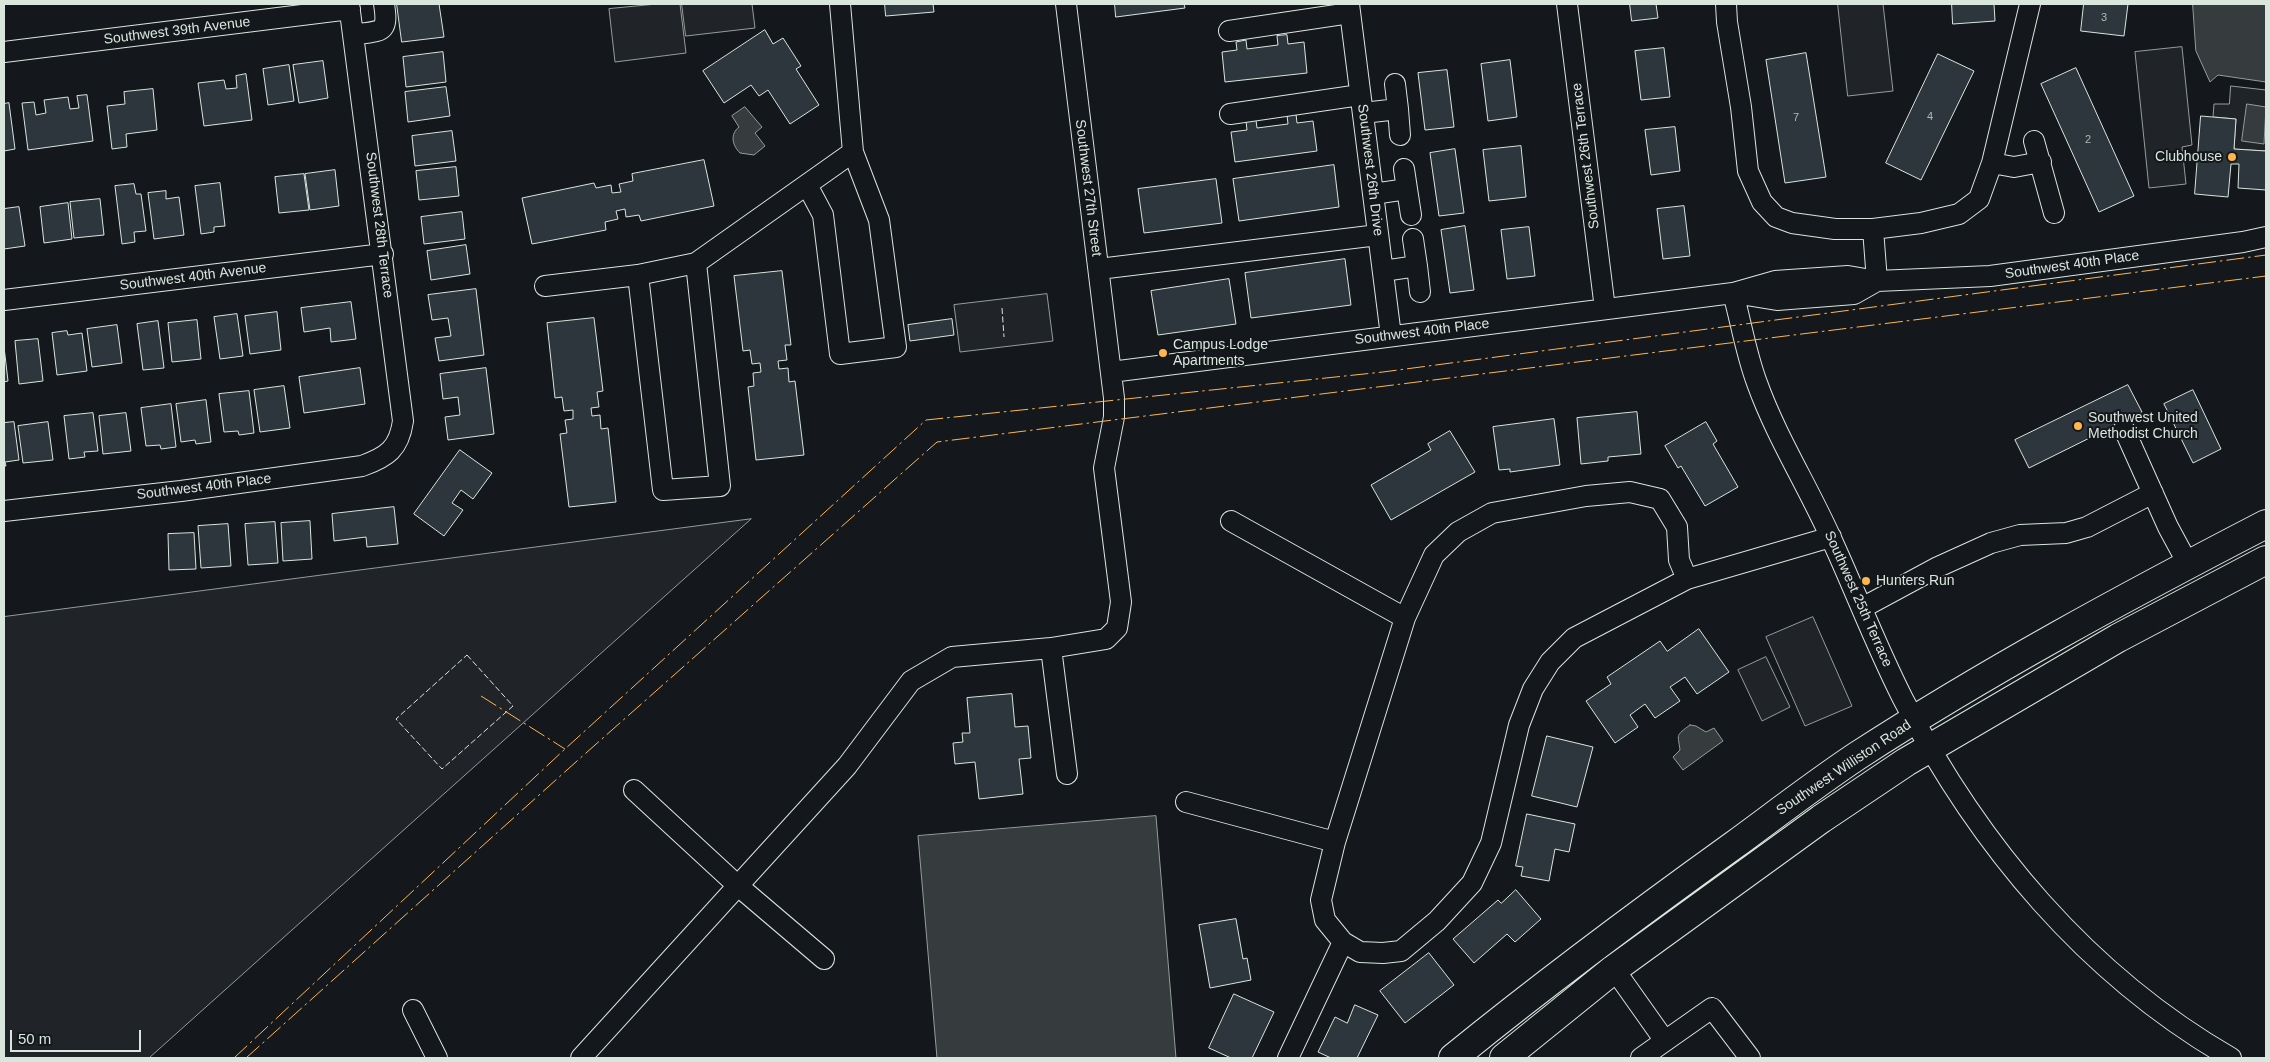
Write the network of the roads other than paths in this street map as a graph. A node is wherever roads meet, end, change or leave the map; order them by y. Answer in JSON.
{"nodes":[{"id":1,"x":384,"y":4,"type":"edge"},
{"id":2,"x":840,"y":4,"type":"edge"},
{"id":3,"x":1066,"y":4,"type":"edge"},
{"id":4,"x":1567,"y":4,"type":"edge"},
{"id":5,"x":1726,"y":4,"type":"edge"},
{"id":6,"x":2030,"y":4,"type":"edge"},
{"id":7,"x":350,"y":6,"type":"edge"},
{"id":8,"x":1349,"y":8,"type":"edge"},
{"id":9,"x":1229,"y":31,"type":"dead end"},
{"id":10,"x":354,"y":35,"type":"junction"},
{"id":11,"x":4,"y":52,"type":"edge"},
{"id":12,"x":1395,"y":84,"type":"dead end"},
{"id":13,"x":1362,"y":104,"type":"junction"},
{"id":14,"x":1398,"y":109,"type":"junction"},
{"id":15,"x":1230,"y":114,"type":"dead end"},
{"id":16,"x":1400,"y":135,"type":"dead end"},
{"id":17,"x":2034,"y":141,"type":"dead end"},
{"id":18,"x":853,"y":152,"type":"junction"},
{"id":19,"x":2041,"y":162,"type":"junction"},
{"id":20,"x":1992,"y":163,"type":"junction"},
{"id":21,"x":807,"y":184,"type":"junction"},
{"id":22,"x":1373,"y":194,"type":"junction"},
{"id":23,"x":2054,"y":213,"type":"dead end"},
{"id":24,"x":1411,"y":215,"type":"dead end"},
{"id":25,"x":1873,"y":229,"type":"junction"},
{"id":26,"x":1378,"y":235,"type":"junction"},
{"id":27,"x":2266,"y":237,"type":"edge"},
{"id":28,"x":1413,"y":239,"type":"dead end"},
{"id":29,"x":383,"y":254,"type":"junction"},
{"id":30,"x":696,"y":263,"type":"junction"},
{"id":31,"x":1417,"y":266,"type":"junction"},
{"id":32,"x":1099,"y":269,"type":"junction"},
{"id":33,"x":1383,"y":271,"type":"junction"},
{"id":34,"x":638,"y":275,"type":"junction"},
{"id":35,"x":1877,"y":281,"type":"junction"},
{"id":36,"x":545,"y":286,"type":"dead end"},
{"id":37,"x":1420,"y":292,"type":"dead end"},
{"id":38,"x":1733,"y":293,"type":"junction"},
{"id":39,"x":4,"y":300,"type":"edge"},
{"id":40,"x":1605,"y":309,"type":"junction"},
{"id":41,"x":1391,"y":336,"type":"junction"},
{"id":42,"x":1111,"y":372,"type":"junction"},
{"id":43,"x":2124,"y":429,"type":"dead end"},
{"id":44,"x":396,"y":444,"type":"joint"},
{"id":45,"x":2153,"y":493,"type":"junction"},
{"id":46,"x":4,"y":511,"type":"edge"},
{"id":47,"x":1231,"y":521,"type":"dead end"},
{"id":48,"x":2266,"y":524,"type":"edge"},
{"id":49,"x":1831,"y":537,"type":"junction"},
{"id":50,"x":2266,"y":560,"type":"edge"},
{"id":51,"x":2188,"y":564,"type":"junction"},
{"id":52,"x":1687,"y":579,"type":"junction"},
{"id":53,"x":1862,"y":608,"type":"junction"},
{"id":54,"x":1405,"y":618,"type":"junction"},
{"id":55,"x":2118,"y":638,"type":"junction"},
{"id":56,"x":1051,"y":648,"type":"junction"},
{"id":57,"x":1915,"y":720,"type":"junction"},
{"id":58,"x":1931,"y":746,"type":"junction"},
{"id":59,"x":1067,"y":774,"type":"dead end"},
{"id":60,"x":634,"y":790,"type":"dead end"},
{"id":61,"x":1186,"y":802,"type":"dead end"},
{"id":62,"x":1335,"y":842,"type":"junction"},
{"id":63,"x":737,"y":885,"type":"junction"},
{"id":64,"x":1343,"y":942,"type":"junction"},
{"id":65,"x":824,"y":959,"type":"dead end"},
{"id":66,"x":1614,"y":969,"type":"junction"},
{"id":67,"x":413,"y":1010,"type":"dead end"},
{"id":68,"x":1664,"y":1041,"type":"junction"},
{"id":69,"x":584,"y":1057,"type":"edge"},
{"id":70,"x":436,"y":1058,"type":"edge"},
{"id":71,"x":1288,"y":1058,"type":"edge"},
{"id":72,"x":1453,"y":1058,"type":"edge"},
{"id":73,"x":1504,"y":1058,"type":"edge"},
{"id":74,"x":1641,"y":1058,"type":"edge"},
{"id":75,"x":1750,"y":1058,"type":"edge"},
{"id":76,"x":2231,"y":1058,"type":"edge"}],
"edges":[{"from":1,"to":10,"type":"street"},
{"from":2,"to":18,"type":"street"},
{"from":3,"to":32,"type":"street","name":"Southwest 27th Street"},
{"from":4,"to":40,"type":"street","name":"Southwest 26th Terrace"},
{"from":5,"to":25,"type":"street"},
{"from":6,"to":20,"type":"street"},
{"from":7,"to":10,"type":"street","name":"Southwest 28th Terrace"},
{"from":7,"to":11,"type":"street","name":"Southwest 39th Avenue"},
{"from":8,"to":9,"type":"street"},
{"from":8,"to":13,"type":"street","name":"Southwest 26th Drive"},
{"from":10,"to":29,"type":"street","name":"Southwest 28th Terrace"},
{"from":12,"to":14,"type":"street"},
{"from":13,"to":14,"type":"street"},
{"from":13,"to":15,"type":"street"},
{"from":13,"to":22,"type":"street","name":"Southwest 26th Drive"},
{"from":14,"to":16,"type":"street"},
{"from":17,"to":19,"type":"street"},
{"from":18,"to":21,"type":"street"},
{"from":18,"to":21,"type":"street"},
{"from":19,"to":20,"type":"street"},
{"from":19,"to":23,"type":"street"},
{"from":20,"to":25,"type":"street"},
{"from":21,"to":30,"type":"street"},
{"from":22,"to":24,"type":"street"},
{"from":22,"to":26,"type":"street","name":"Southwest 26th Drive"},
{"from":25,"to":35,"type":"street"},
{"from":26,"to":32,"type":"street"},
{"from":26,"to":33,"type":"street","name":"Southwest 26th Drive"},
{"from":27,"to":35,"type":"street","name":"Southwest 40th Place"},
{"from":28,"to":31,"type":"street"},
{"from":29,"to":39,"type":"street","name":"Southwest 40th Avenue"},
{"from":29,"to":44,"type":"street","name":"Southwest 28th Terrace"},
{"from":30,"to":34,"type":"street"},
{"from":30,"to":34,"type":"street"},
{"from":31,"to":33,"type":"street"},
{"from":31,"to":37,"type":"street"},
{"from":32,"to":42,"type":"street","name":"Southwest 27th Street"},
{"from":33,"to":41,"type":"street","name":"Southwest 26th Drive"},
{"from":34,"to":36,"type":"street"},
{"from":35,"to":38,"type":"street","name":"Southwest 40th Place"},
{"from":38,"to":40,"type":"street","name":"Southwest 40th Place"},
{"from":38,"to":49,"type":"street","name":"Southwest 25th Terrace"},
{"from":40,"to":41,"type":"street","name":"Southwest 40th Place"},
{"from":41,"to":42,"type":"street","name":"Southwest 40th Place"},
{"from":42,"to":56,"type":"street","name":"Southwest 27th Street"},
{"from":43,"to":45,"type":"street"},
{"from":44,"to":46,"type":"street","name":"Southwest 40th Place"},
{"from":45,"to":51,"type":"street"},
{"from":45,"to":53,"type":"street"},
{"from":47,"to":54,"type":"street"},
{"from":48,"to":51,"type":"highway","name":"Southwest Williston Road"},
{"from":49,"to":52,"type":"street"},
{"from":49,"to":53,"type":"street","name":"Southwest 25th Terrace"},
{"from":50,"to":55,"type":"highway"},
{"from":51,"to":55,"type":"highway"},
{"from":51,"to":57,"type":"highway","name":"Southwest Williston Road"},
{"from":52,"to":54,"type":"street"},
{"from":52,"to":64,"type":"street"},
{"from":53,"to":57,"type":"street","name":"Southwest 25th Terrace"},
{"from":54,"to":62,"type":"street"},
{"from":55,"to":58,"type":"highway"},
{"from":56,"to":59,"type":"street"},
{"from":56,"to":63,"type":"street","name":"Southwest 27th Street"},
{"from":57,"to":58,"type":"street","name":"Southwest 25th Terrace"},
{"from":57,"to":72,"type":"highway","name":"Southwest Williston Road"},
{"from":58,"to":66,"type":"highway"},
{"from":58,"to":76,"type":"street","name":"Southwest 25th Terrace"},
{"from":60,"to":63,"type":"street"},
{"from":61,"to":62,"type":"street"},
{"from":62,"to":64,"type":"street"},
{"from":63,"to":65,"type":"street"},
{"from":63,"to":69,"type":"street","name":"Southwest 27th Street"},
{"from":64,"to":71,"type":"street"},
{"from":66,"to":68,"type":"street"},
{"from":66,"to":73,"type":"highway"},
{"from":67,"to":70,"type":"street"},
{"from":68,"to":74,"type":"street"},
{"from":68,"to":75,"type":"street"}]}
